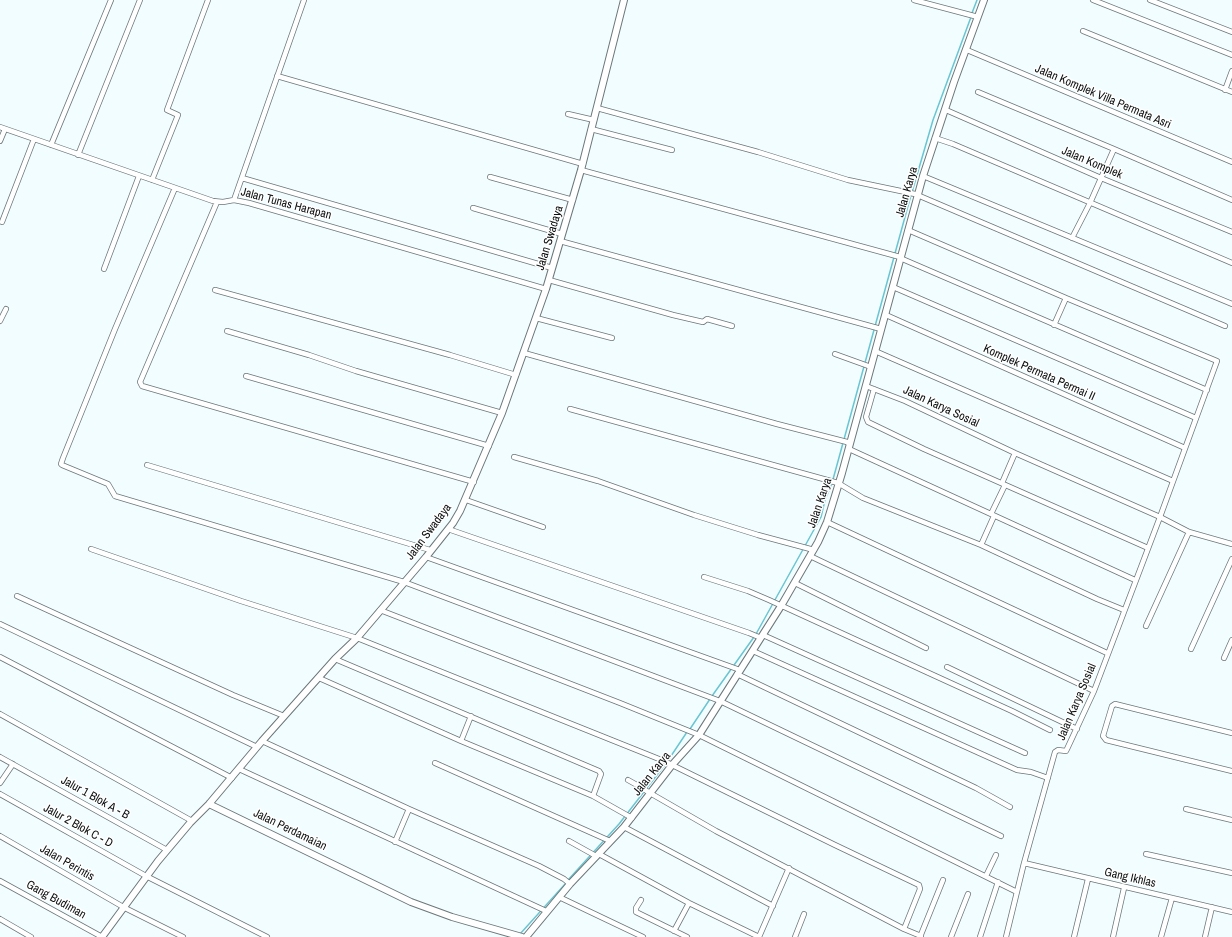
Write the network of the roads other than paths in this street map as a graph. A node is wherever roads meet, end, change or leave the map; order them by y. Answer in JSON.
{"nodes":[{"id":1,"x":111,"y":0,"type":"edge"},
{"id":2,"x":140,"y":0,"type":"edge"},
{"id":3,"x":208,"y":0,"type":"edge"},
{"id":4,"x":304,"y":0,"type":"edge"},
{"id":5,"x":624,"y":0,"type":"edge"},
{"id":6,"x":914,"y":0,"type":"edge"},
{"id":7,"x":984,"y":0,"type":"edge"},
{"id":8,"x":1093,"y":0,"type":"edge"},
{"id":9,"x":1150,"y":0,"type":"edge"},
{"id":10,"x":976,"y":17,"type":"junction"},
{"id":11,"x":1083,"y":31,"type":"dead end"},
{"id":12,"x":1232,"y":32,"type":"edge"},
{"id":13,"x":966,"y":50,"type":"junction"},
{"id":14,"x":1232,"y":55,"type":"edge"},
{"id":15,"x":1232,"y":71,"type":"edge"},
{"id":16,"x":277,"y":76,"type":"junction"},
{"id":17,"x":1225,"y":90,"type":"junction"},
{"id":18,"x":978,"y":92,"type":"dead end"},
{"id":19,"x":1232,"y":92,"type":"edge"},
{"id":20,"x":597,"y":108,"type":"junction"},
{"id":21,"x":946,"y":110,"type":"junction"},
{"id":22,"x":568,"y":114,"type":"dead end"},
{"id":23,"x":594,"y":120,"type":"junction"},
{"id":24,"x":2,"y":128,"type":"edge"},
{"id":25,"x":592,"y":129,"type":"junction"},
{"id":26,"x":935,"y":138,"type":"junction"},
{"id":27,"x":34,"y":139,"type":"junction"},
{"id":28,"x":0,"y":141,"type":"edge"},
{"id":29,"x":51,"y":145,"type":"junction"},
{"id":30,"x":1114,"y":149,"type":"junction"},
{"id":31,"x":672,"y":150,"type":"dead end"},
{"id":32,"x":78,"y":155,"type":"junction"},
{"id":33,"x":1232,"y":162,"type":"edge"},
{"id":34,"x":582,"y":167,"type":"junction"},
{"id":35,"x":139,"y":176,"type":"junction"},
{"id":36,"x":923,"y":176,"type":"junction"},
{"id":37,"x":490,"y":177,"type":"dead end"},
{"id":38,"x":242,"y":178,"type":"junction"},
{"id":39,"x":1101,"y":178,"type":"junction"},
{"id":40,"x":152,"y":180,"type":"junction"},
{"id":41,"x":175,"y":188,"type":"junction"},
{"id":42,"x":916,"y":195,"type":"junction"},
{"id":43,"x":234,"y":200,"type":"junction"},
{"id":44,"x":573,"y":200,"type":"junction"},
{"id":45,"x":1232,"y":200,"type":"edge"},
{"id":46,"x":217,"y":202,"type":"junction"},
{"id":47,"x":1090,"y":204,"type":"junction"},
{"id":48,"x":473,"y":208,"type":"dead end"},
{"id":49,"x":2,"y":222,"type":"dead end"},
{"id":50,"x":908,"y":230,"type":"junction"},
{"id":51,"x":1232,"y":232,"type":"edge"},
{"id":52,"x":562,"y":234,"type":"junction"},
{"id":53,"x":1072,"y":238,"type":"junction"},
{"id":54,"x":560,"y":241,"type":"junction"},
{"id":55,"x":899,"y":257,"type":"junction"},
{"id":56,"x":1232,"y":263,"type":"edge"},
{"id":57,"x":552,"y":268,"type":"junction"},
{"id":58,"x":104,"y":269,"type":"dead end"},
{"id":59,"x":548,"y":280,"type":"junction"},
{"id":60,"x":893,"y":287,"type":"junction"},
{"id":61,"x":546,"y":289,"type":"junction"},
{"id":62,"x":215,"y":290,"type":"dead end"},
{"id":63,"x":1066,"y":298,"type":"junction"},
{"id":64,"x":1232,"y":304,"type":"edge"},
{"id":65,"x":6,"y":309,"type":"dead end"},
{"id":66,"x":886,"y":315,"type":"junction"},
{"id":67,"x":536,"y":318,"type":"junction"},
{"id":68,"x":0,"y":321,"type":"edge"},
{"id":69,"x":1054,"y":325,"type":"junction"},
{"id":70,"x":732,"y":326,"type":"dead end"},
{"id":71,"x":1225,"y":326,"type":"dead end"},
{"id":72,"x":880,"y":328,"type":"junction"},
{"id":73,"x":227,"y":331,"type":"dead end"},
{"id":74,"x":612,"y":338,"type":"dead end"},
{"id":75,"x":876,"y":351,"type":"junction"},
{"id":76,"x":524,"y":353,"type":"junction"},
{"id":77,"x":835,"y":354,"type":"dead end"},
{"id":78,"x":870,"y":367,"type":"junction"},
{"id":79,"x":516,"y":375,"type":"junction"},
{"id":80,"x":246,"y":376,"type":"dead end"},
{"id":81,"x":866,"y":386,"type":"junction"},
{"id":82,"x":874,"y":390,"type":"junction"},
{"id":83,"x":1207,"y":390,"type":"junction"},
{"id":84,"x":570,"y":409,"type":"dead end"},
{"id":85,"x":502,"y":413,"type":"junction"},
{"id":86,"x":1196,"y":418,"type":"junction"},
{"id":87,"x":848,"y":445,"type":"junction"},
{"id":88,"x":489,"y":446,"type":"junction"},
{"id":89,"x":1185,"y":448,"type":"junction"},
{"id":90,"x":1015,"y":453,"type":"junction"},
{"id":91,"x":514,"y":457,"type":"dead end"},
{"id":92,"x":147,"y":464,"type":"dead end"},
{"id":93,"x":1173,"y":481,"type":"junction"},
{"id":94,"x":474,"y":482,"type":"junction"},
{"id":95,"x":834,"y":482,"type":"junction"},
{"id":96,"x":1004,"y":484,"type":"junction"},
{"id":97,"x":466,"y":500,"type":"junction"},
{"id":98,"x":993,"y":515,"type":"junction"},
{"id":99,"x":1160,"y":517,"type":"junction"},
{"id":100,"x":827,"y":522,"type":"junction"},
{"id":101,"x":544,"y":527,"type":"dead end"},
{"id":102,"x":448,"y":529,"type":"junction"},
{"id":103,"x":1189,"y":532,"type":"junction"},
{"id":104,"x":1232,"y":544,"type":"edge"},
{"id":105,"x":982,"y":545,"type":"junction"},
{"id":106,"x":1148,"y":548,"type":"junction"},
{"id":107,"x":91,"y":549,"type":"dead end"},
{"id":108,"x":430,"y":550,"type":"junction"},
{"id":109,"x":812,"y":550,"type":"junction"},
{"id":110,"x":810,"y":556,"type":"junction"},
{"id":111,"x":426,"y":557,"type":"junction"},
{"id":112,"x":1232,"y":559,"type":"edge"},
{"id":113,"x":704,"y":577,"type":"dead end"},
{"id":114,"x":1135,"y":580,"type":"junction"},
{"id":115,"x":404,"y":582,"type":"junction"},
{"id":116,"x":795,"y":583,"type":"junction"},
{"id":117,"x":16,"y":596,"type":"dead end"},
{"id":118,"x":778,"y":605,"type":"junction"},
{"id":119,"x":380,"y":610,"type":"junction"},
{"id":120,"x":1124,"y":610,"type":"junction"},
{"id":121,"x":0,"y":624,"type":"edge"},
{"id":122,"x":1146,"y":626,"type":"dead end"},
{"id":123,"x":760,"y":636,"type":"junction"},
{"id":124,"x":357,"y":638,"type":"junction"},
{"id":125,"x":1232,"y":640,"type":"edge"},
{"id":126,"x":926,"y":648,"type":"dead end"},
{"id":127,"x":1191,"y":649,"type":"dead end"},
{"id":128,"x":753,"y":651,"type":"junction"},
{"id":129,"x":1107,"y":653,"type":"junction"},
{"id":130,"x":0,"y":657,"type":"edge"},
{"id":131,"x":1224,"y":658,"type":"dead end"},
{"id":132,"x":335,"y":659,"type":"junction"},
{"id":133,"x":947,"y":667,"type":"dead end"},
{"id":134,"x":738,"y":671,"type":"junction"},
{"id":135,"x":319,"y":678,"type":"junction"},
{"id":136,"x":1094,"y":691,"type":"junction"},
{"id":137,"x":718,"y":700,"type":"junction"},
{"id":138,"x":0,"y":714,"type":"edge"},
{"id":139,"x":284,"y":716,"type":"junction"},
{"id":140,"x":471,"y":716,"type":"junction"},
{"id":141,"x":1077,"y":728,"type":"junction"},
{"id":142,"x":1050,"y":730,"type":"dead end"},
{"id":143,"x":1232,"y":733,"type":"edge"},
{"id":144,"x":696,"y":734,"type":"junction"},
{"id":145,"x":461,"y":741,"type":"junction"},
{"id":146,"x":262,"y":742,"type":"junction"},
{"id":147,"x":257,"y":747,"type":"junction"},
{"id":148,"x":1025,"y":753,"type":"dead end"},
{"id":149,"x":0,"y":757,"type":"edge"},
{"id":150,"x":435,"y":763,"type":"dead end"},
{"id":151,"x":13,"y":764,"type":"junction"},
{"id":152,"x":671,"y":764,"type":"junction"},
{"id":153,"x":239,"y":769,"type":"junction"},
{"id":154,"x":1232,"y":771,"type":"edge"},
{"id":155,"x":232,"y":778,"type":"junction"},
{"id":156,"x":1048,"y":778,"type":"junction"},
{"id":157,"x":628,"y":780,"type":"dead end"},
{"id":158,"x":0,"y":783,"type":"edge"},
{"id":159,"x":647,"y":791,"type":"junction"},
{"id":160,"x":0,"y":794,"type":"edge"},
{"id":161,"x":593,"y":796,"type":"junction"},
{"id":162,"x":209,"y":804,"type":"junction"},
{"id":163,"x":1010,"y":807,"type":"dead end"},
{"id":164,"x":409,"y":809,"type":"junction"},
{"id":165,"x":1186,"y":809,"type":"dead end"},
{"id":166,"x":630,"y":817,"type":"junction"},
{"id":167,"x":1232,"y":820,"type":"edge"},
{"id":168,"x":192,"y":821,"type":"junction"},
{"id":169,"x":624,"y":827,"type":"junction"},
{"id":170,"x":0,"y":836,"type":"edge"},
{"id":171,"x":1001,"y":836,"type":"dead end"},
{"id":172,"x":607,"y":840,"type":"junction"},
{"id":173,"x":568,"y":841,"type":"dead end"},
{"id":174,"x":395,"y":842,"type":"junction"},
{"id":175,"x":167,"y":850,"type":"junction"},
{"id":176,"x":1146,"y":854,"type":"dead end"},
{"id":177,"x":597,"y":855,"type":"junction"},
{"id":178,"x":996,"y":855,"type":"dead end"},
{"id":179,"x":1024,"y":863,"type":"junction"},
{"id":180,"x":789,"y":868,"type":"junction"},
{"id":181,"x":1232,"y":873,"type":"edge"},
{"id":182,"x":146,"y":876,"type":"junction"},
{"id":183,"x":986,"y":876,"type":"junction"},
{"id":184,"x":1088,"y":879,"type":"junction"},
{"id":185,"x":943,"y":880,"type":"dead end"},
{"id":186,"x":0,"y":881,"type":"edge"},
{"id":187,"x":567,"y":882,"type":"junction"},
{"id":188,"x":998,"y":882,"type":"junction"},
{"id":189,"x":1124,"y":888,"type":"junction"},
{"id":190,"x":1017,"y":892,"type":"junction"},
{"id":191,"x":968,"y":894,"type":"dead end"},
{"id":192,"x":559,"y":896,"type":"junction"},
{"id":193,"x":1172,"y":898,"type":"junction"},
{"id":194,"x":642,"y":900,"type":"dead end"},
{"id":195,"x":689,"y":903,"type":"junction"},
{"id":196,"x":773,"y":906,"type":"junction"},
{"id":197,"x":1212,"y":907,"type":"junction"},
{"id":198,"x":125,"y":908,"type":"junction"},
{"id":199,"x":543,"y":910,"type":"junction"},
{"id":200,"x":1232,"y":912,"type":"edge"},
{"id":201,"x":804,"y":914,"type":"dead end"},
{"id":202,"x":0,"y":919,"type":"edge"},
{"id":203,"x":904,"y":929,"type":"junction"},
{"id":204,"x":674,"y":931,"type":"junction"},
{"id":205,"x":527,"y":935,"type":"edge"},
{"id":206,"x":519,"y":936,"type":"edge"},
{"id":207,"x":921,"y":936,"type":"edge"},
{"id":208,"x":31,"y":937,"type":"edge"},
{"id":209,"x":102,"y":937,"type":"edge"},
{"id":210,"x":183,"y":937,"type":"edge"},
{"id":211,"x":267,"y":937,"type":"edge"},
{"id":212,"x":643,"y":937,"type":"edge"},
{"id":213,"x":687,"y":937,"type":"edge"},
{"id":214,"x":795,"y":937,"type":"edge"},
{"id":215,"x":951,"y":937,"type":"edge"},
{"id":216,"x":980,"y":937,"type":"edge"},
{"id":217,"x":1006,"y":937,"type":"edge"},
{"id":218,"x":1074,"y":937,"type":"edge"},
{"id":219,"x":1113,"y":937,"type":"edge"},
{"id":220,"x":1162,"y":937,"type":"edge"},
{"id":221,"x":1206,"y":937,"type":"edge"}],
"edges":[{"from":1,"to":29,"type":"street"},
{"from":2,"to":32,"type":"street"},
{"from":3,"to":40,"type":"street"},
{"from":4,"to":16,"type":"street"},
{"from":5,"to":20,"type":"street","name":"Jalan Swadaya"},
{"from":6,"to":10,"type":"street"},
{"from":7,"to":10,"type":"street","name":"Jalan Karya"},
{"from":8,"to":14,"type":"street"},
{"from":9,"to":12,"type":"street"},
{"from":10,"to":13,"type":"street","name":"Jalan Karya"},
{"from":11,"to":17,"type":"street"},
{"from":13,"to":21,"type":"street","name":"Jalan Karya"},
{"from":13,"to":33,"type":"street","name":"Jalan Komplek Villa Permata Asri"},
{"from":15,"to":17,"type":"street"},
{"from":16,"to":34,"type":"street"},
{"from":16,"to":38,"type":"street"},
{"from":17,"to":19,"type":"street"},
{"from":18,"to":30,"type":"street"},
{"from":20,"to":23,"type":"street","name":"Jalan Swadaya"},
{"from":20,"to":42,"type":"street"},
{"from":21,"to":26,"type":"street","name":"Jalan Karya"},
{"from":21,"to":39,"type":"street","name":"Jalan Komplek"},
{"from":22,"to":23,"type":"street"},
{"from":23,"to":25,"type":"street","name":"Jalan Swadaya"},
{"from":24,"to":27,"type":"street","name":"Jalan Tunas Harapan"},
{"from":24,"to":28,"type":"street"},
{"from":25,"to":31,"type":"street"},
{"from":25,"to":34,"type":"street","name":"Jalan Swadaya"},
{"from":26,"to":36,"type":"street","name":"Jalan Karya"},
{"from":26,"to":47,"type":"street"},
{"from":27,"to":29,"type":"street","name":"Jalan Tunas Harapan"},
{"from":27,"to":49,"type":"street"},
{"from":29,"to":32,"type":"street","name":"Jalan Tunas Harapan"},
{"from":30,"to":39,"type":"street"},
{"from":30,"to":45,"type":"street"},
{"from":32,"to":35,"type":"street","name":"Jalan Tunas Harapan"},
{"from":34,"to":44,"type":"street","name":"Jalan Swadaya"},
{"from":34,"to":55,"type":"street"},
{"from":35,"to":40,"type":"street","name":"Jalan Tunas Harapan"},
{"from":35,"to":58,"type":"street"},
{"from":36,"to":42,"type":"street","name":"Jalan Karya"},
{"from":36,"to":53,"type":"street"},
{"from":37,"to":44,"type":"street"},
{"from":38,"to":43,"type":"street"},
{"from":38,"to":57,"type":"street"},
{"from":39,"to":47,"type":"street"},
{"from":39,"to":51,"type":"street","name":"Jalan Komplek"},
{"from":40,"to":41,"type":"street","name":"Jalan Tunas Harapan"},
{"from":41,"to":46,"type":"street","name":"Jalan Tunas Harapan"},
{"from":41,"to":115,"type":"street"},
{"from":42,"to":50,"type":"street","name":"Jalan Karya"},
{"from":42,"to":71,"type":"street"},
{"from":43,"to":46,"type":"street","name":"Jalan Tunas Harapan"},
{"from":43,"to":61,"type":"street","name":"Jalan Tunas Harapan"},
{"from":44,"to":52,"type":"street","name":"Jalan Swadaya"},
{"from":46,"to":94,"type":"street"},
{"from":47,"to":53,"type":"street"},
{"from":47,"to":56,"type":"street"},
{"from":48,"to":52,"type":"street"},
{"from":50,"to":55,"type":"street","name":"Jalan Karya"},
{"from":50,"to":63,"type":"street"},
{"from":52,"to":54,"type":"street","name":"Jalan Swadaya"},
{"from":53,"to":64,"type":"street"},
{"from":54,"to":57,"type":"street","name":"Jalan Swadaya"},
{"from":54,"to":72,"type":"street"},
{"from":55,"to":60,"type":"street","name":"Jalan Karya"},
{"from":55,"to":69,"type":"street"},
{"from":57,"to":59,"type":"street","name":"Jalan Swadaya"},
{"from":59,"to":61,"type":"street","name":"Jalan Swadaya"},
{"from":59,"to":70,"type":"street"},
{"from":60,"to":66,"type":"street","name":"Jalan Karya"},
{"from":60,"to":86,"type":"street"},
{"from":61,"to":67,"type":"street","name":"Jalan Swadaya"},
{"from":62,"to":79,"type":"street"},
{"from":63,"to":69,"type":"street"},
{"from":63,"to":83,"type":"street"},
{"from":65,"to":68,"type":"street"},
{"from":66,"to":72,"type":"street","name":"Jalan Karya"},
{"from":66,"to":89,"type":"street","name":"Komplek Permata Permai II"},
{"from":67,"to":74,"type":"street"},
{"from":67,"to":76,"type":"street","name":"Jalan Swadaya"},
{"from":69,"to":83,"type":"street"},
{"from":72,"to":75,"type":"street","name":"Jalan Karya"},
{"from":73,"to":85,"type":"street"},
{"from":75,"to":78,"type":"street","name":"Jalan Karya"},
{"from":75,"to":93,"type":"street"},
{"from":76,"to":79,"type":"street","name":"Jalan Swadaya"},
{"from":76,"to":87,"type":"street"},
{"from":77,"to":78,"type":"street"},
{"from":78,"to":81,"type":"street","name":"Jalan Karya"},
{"from":79,"to":85,"type":"street","name":"Jalan Swadaya"},
{"from":80,"to":88,"type":"street"},
{"from":81,"to":82,"type":"street","name":"Jalan Karya Sosial"},
{"from":81,"to":87,"type":"street","name":"Jalan Karya"},
{"from":82,"to":90,"type":"street","name":"Jalan Karya Sosial"},
{"from":82,"to":96,"type":"street"},
{"from":83,"to":86,"type":"street"},
{"from":84,"to":95,"type":"street"},
{"from":85,"to":88,"type":"street","name":"Jalan Swadaya"},
{"from":86,"to":89,"type":"street"},
{"from":87,"to":95,"type":"street","name":"Jalan Karya"},
{"from":87,"to":98,"type":"street"},
{"from":88,"to":94,"type":"street","name":"Jalan Swadaya"},
{"from":89,"to":93,"type":"street"},
{"from":90,"to":96,"type":"street"},
{"from":90,"to":99,"type":"street","name":"Jalan Karya Sosial"},
{"from":91,"to":109,"type":"street"},
{"from":92,"to":108,"type":"street"},
{"from":93,"to":99,"type":"street"},
{"from":94,"to":97,"type":"street","name":"Jalan Swadaya"},
{"from":95,"to":100,"type":"street","name":"Jalan Karya"},
{"from":95,"to":105,"type":"street"},
{"from":96,"to":98,"type":"street"},
{"from":96,"to":106,"type":"street"},
{"from":97,"to":101,"type":"street"},
{"from":97,"to":102,"type":"street","name":"Jalan Swadaya"},
{"from":98,"to":105,"type":"street"},
{"from":98,"to":114,"type":"street"},
{"from":99,"to":103,"type":"street","name":"Jalan Karya Sosial"},
{"from":99,"to":106,"type":"street","name":"Jalan Karya Sosial"},
{"from":100,"to":109,"type":"street","name":"Jalan Karya"},
{"from":100,"to":129,"type":"street"},
{"from":102,"to":108,"type":"street","name":"Jalan Swadaya"},
{"from":102,"to":123,"type":"street"},
{"from":103,"to":104,"type":"street","name":"Jalan Karya Sosial"},
{"from":103,"to":122,"type":"street"},
{"from":105,"to":120,"type":"street"},
{"from":106,"to":114,"type":"street","name":"Jalan Karya Sosial"},
{"from":107,"to":124,"type":"street"},
{"from":108,"to":111,"type":"street","name":"Jalan Swadaya"},
{"from":109,"to":110,"type":"street","name":"Jalan Karya"},
{"from":110,"to":116,"type":"street","name":"Jalan Karya"},
{"from":110,"to":136,"type":"street"},
{"from":111,"to":115,"type":"street","name":"Jalan Swadaya"},
{"from":111,"to":134,"type":"street"},
{"from":112,"to":127,"type":"street"},
{"from":113,"to":118,"type":"street"},
{"from":114,"to":120,"type":"street","name":"Jalan Karya Sosial"},
{"from":115,"to":119,"type":"street","name":"Jalan Swadaya"},
{"from":115,"to":137,"type":"street"},
{"from":116,"to":118,"type":"street","name":"Jalan Karya"},
{"from":116,"to":126,"type":"street"},
{"from":117,"to":139,"type":"street"},
{"from":118,"to":123,"type":"street","name":"Jalan Karya"},
{"from":118,"to":142,"type":"street"},
{"from":119,"to":124,"type":"street","name":"Jalan Swadaya"},
{"from":119,"to":144,"type":"street"},
{"from":120,"to":129,"type":"street","name":"Jalan Karya Sosial"},
{"from":121,"to":147,"type":"street"},
{"from":123,"to":128,"type":"street","name":"Jalan Karya"},
{"from":123,"to":148,"type":"street"},
{"from":124,"to":132,"type":"street","name":"Jalan Swadaya"},
{"from":124,"to":152,"type":"street"},
{"from":125,"to":131,"type":"street"},
{"from":128,"to":134,"type":"street","name":"Jalan Karya"},
{"from":128,"to":156,"type":"street"},
{"from":129,"to":136,"type":"street","name":"Jalan Karya Sosial"},
{"from":130,"to":155,"type":"street"},
{"from":132,"to":135,"type":"street","name":"Jalan Swadaya"},
{"from":132,"to":140,"type":"street"},
{"from":133,"to":141,"type":"street"},
{"from":134,"to":137,"type":"street","name":"Jalan Karya"},
{"from":134,"to":163,"type":"street"},
{"from":135,"to":139,"type":"street","name":"Jalan Swadaya"},
{"from":135,"to":145,"type":"street"},
{"from":136,"to":141,"type":"street","name":"Jalan Karya Sosial"},
{"from":137,"to":144,"type":"street","name":"Jalan Karya"},
{"from":137,"to":171,"type":"street"},
{"from":138,"to":168,"type":"street"},
{"from":139,"to":146,"type":"street","name":"Jalan Swadaya"},
{"from":140,"to":145,"type":"street"},
{"from":140,"to":161,"type":"street"},
{"from":141,"to":156,"type":"street","name":"Jalan Karya Sosial"},
{"from":143,"to":154,"type":"street"},
{"from":144,"to":152,"type":"street","name":"Jalan Karya"},
{"from":144,"to":183,"type":"street"},
{"from":145,"to":161,"type":"street"},
{"from":146,"to":147,"type":"street","name":"Jalan Swadaya"},
{"from":146,"to":164,"type":"street"},
{"from":147,"to":153,"type":"street","name":"Jalan Swadaya"},
{"from":149,"to":151,"type":"street","name":"Jalur 1 Blok A - B"},
{"from":150,"to":172,"type":"street"},
{"from":151,"to":158,"type":"street"},
{"from":151,"to":175,"type":"street","name":"Jalur 1 Blok A - B"},
{"from":152,"to":159,"type":"street","name":"Jalan Karya"},
{"from":152,"to":203,"type":"street"},
{"from":153,"to":155,"type":"street","name":"Jalan Swadaya"},
{"from":153,"to":174,"type":"street"},
{"from":155,"to":162,"type":"street","name":"Jalan Swadaya"},
{"from":156,"to":179,"type":"street","name":"Jalan Karya Sosial"},
{"from":157,"to":159,"type":"street"},
{"from":159,"to":166,"type":"street","name":"Jalan Karya"},
{"from":159,"to":180,"type":"street"},
{"from":160,"to":182,"type":"street","name":"Jalur 2 Blok C - D"},
{"from":161,"to":166,"type":"street"},
{"from":162,"to":168,"type":"street"},
{"from":162,"to":206,"type":"street","name":"Jalan Perdamaian"},
{"from":164,"to":174,"type":"street"},
{"from":164,"to":187,"type":"street"},
{"from":165,"to":167,"type":"street"},
{"from":166,"to":169,"type":"street","name":"Jalan Karya"},
{"from":168,"to":175,"type":"street"},
{"from":169,"to":172,"type":"street","name":"Jalan Karya"},
{"from":169,"to":196,"type":"street"},
{"from":170,"to":198,"type":"street","name":"Jalan Perintis"},
{"from":172,"to":177,"type":"street","name":"Jalan Karya"},
{"from":173,"to":177,"type":"street"},
{"from":174,"to":199,"type":"street"},
{"from":175,"to":182,"type":"street"},
{"from":176,"to":181,"type":"street"},
{"from":177,"to":187,"type":"street","name":"Jalan Karya"},
{"from":177,"to":195,"type":"street"},
{"from":178,"to":183,"type":"street"},
{"from":179,"to":184,"type":"street","name":"Gang Ikhlas"},
{"from":179,"to":190,"type":"street","name":"Jalan Karya Sosial"},
{"from":180,"to":196,"type":"street"},
{"from":180,"to":203,"type":"street"},
{"from":182,"to":198,"type":"street"},
{"from":182,"to":211,"type":"street","name":"Jalur 2 Blok C - D"},
{"from":183,"to":188,"type":"street"},
{"from":184,"to":189,"type":"street","name":"Gang Ikhlas"},
{"from":184,"to":218,"type":"street"},
{"from":185,"to":207,"type":"street"},
{"from":186,"to":209,"type":"street","name":"Gang Budiman"},
{"from":187,"to":192,"type":"street","name":"Jalan Karya"},
{"from":188,"to":190,"type":"street"},
{"from":188,"to":216,"type":"street"},
{"from":189,"to":193,"type":"street","name":"Gang Ikhlas"},
{"from":189,"to":219,"type":"street"},
{"from":190,"to":217,"type":"street","name":"Jalan Karya Sosial"},
{"from":191,"to":215,"type":"street"},
{"from":192,"to":199,"type":"street","name":"Jalan Karya"},
{"from":192,"to":212,"type":"street"},
{"from":193,"to":197,"type":"street","name":"Gang Ikhlas"},
{"from":193,"to":220,"type":"street"},
{"from":194,"to":204,"type":"street"},
{"from":195,"to":196,"type":"street"},
{"from":195,"to":204,"type":"street"},
{"from":197,"to":200,"type":"street","name":"Gang Ikhlas"},
{"from":197,"to":221,"type":"street"},
{"from":198,"to":209,"type":"street"},
{"from":198,"to":210,"type":"street","name":"Jalan Perintis"},
{"from":199,"to":205,"type":"street","name":"Jalan Karya"},
{"from":201,"to":214,"type":"street"},
{"from":202,"to":208,"type":"street"},
{"from":203,"to":207,"type":"street"},
{"from":204,"to":213,"type":"street"}]}
